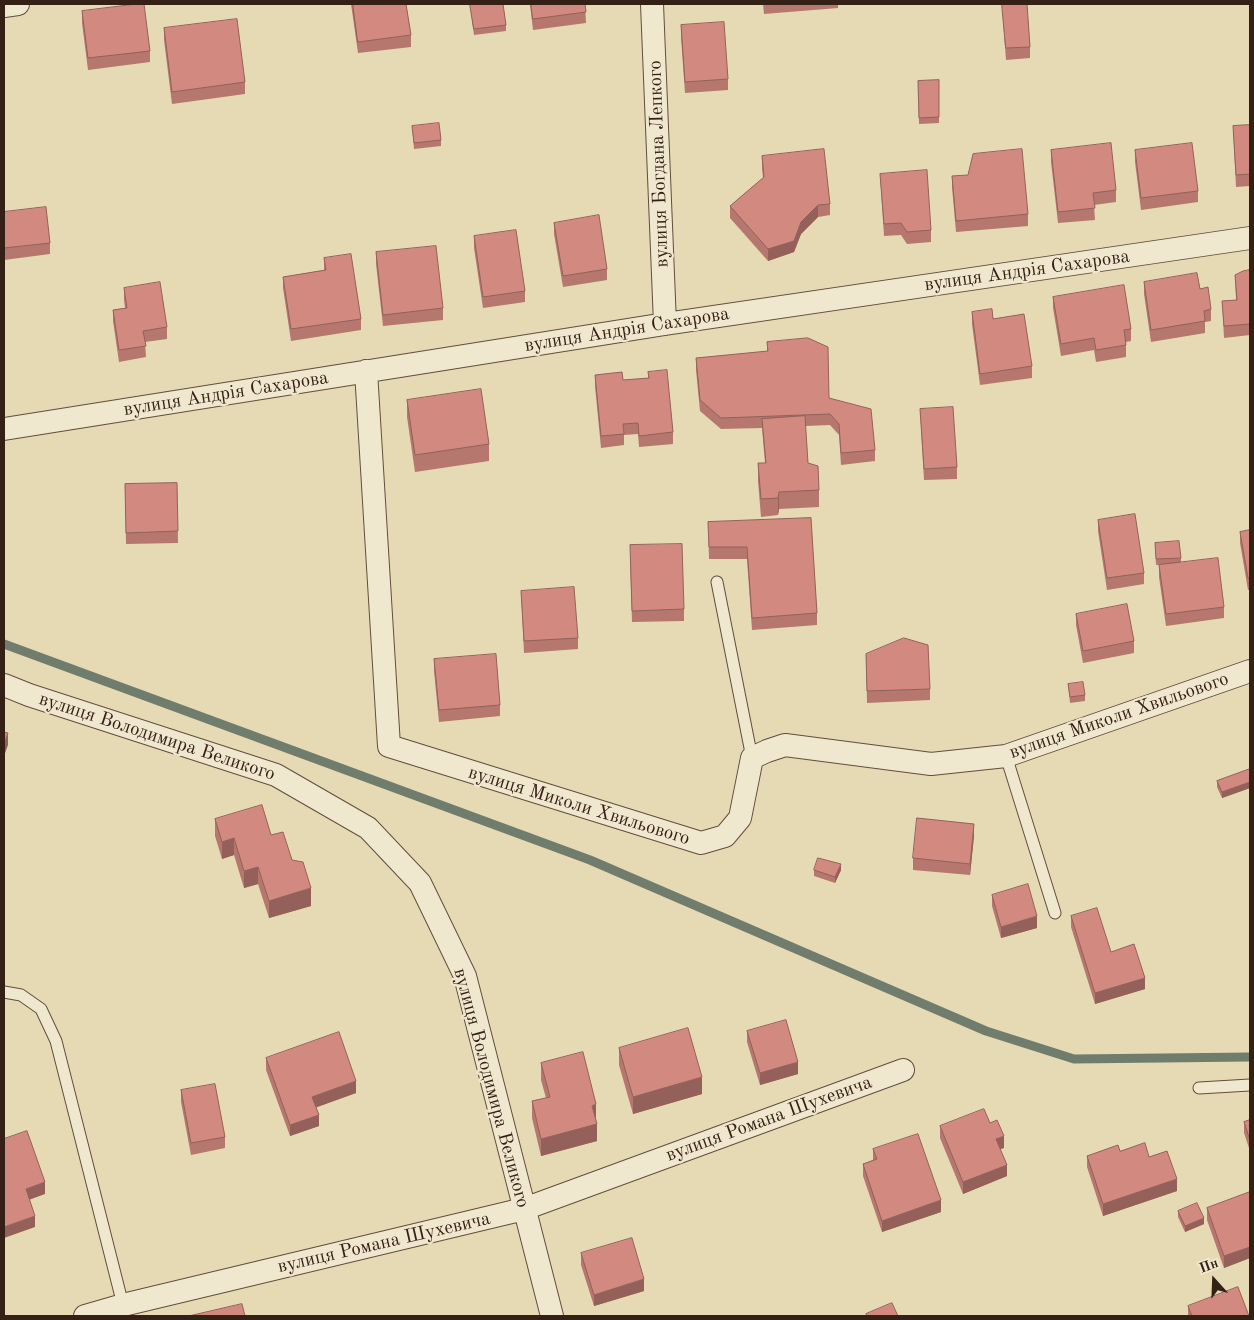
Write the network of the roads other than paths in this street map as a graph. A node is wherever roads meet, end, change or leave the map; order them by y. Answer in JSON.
{"nodes":[{"id":1,"x":18,"y":4,"type":"edge"},
{"id":2,"x":652,"y":4,"type":"edge"},
{"id":3,"x":4,"y":6,"type":"edge"},
{"id":4,"x":1250,"y":238,"type":"edge"},
{"id":5,"x":665,"y":324,"type":"junction"},
{"id":6,"x":366,"y":371,"type":"junction"},
{"id":7,"x":4,"y":429,"type":"edge"},
{"id":8,"x":717,"y":582,"type":"dead end"},
{"id":9,"x":1250,"y":671,"type":"edge"},
{"id":10,"x":4,"y":685,"type":"edge"},
{"id":11,"x":1006,"y":756,"type":"junction"},
{"id":12,"x":752,"y":758,"type":"junction"},
{"id":13,"x":1055,"y":913,"type":"dead end"},
{"id":14,"x":4,"y":992,"type":"edge"},
{"id":15,"x":903,"y":1070,"type":"dead end"},
{"id":16,"x":1250,"y":1085,"type":"edge"},
{"id":17,"x":1199,"y":1088,"type":"dead end"},
{"id":18,"x":524,"y":1210,"type":"junction"},
{"id":19,"x":123,"y":1305,"type":"junction"},
{"id":20,"x":85,"y":1316,"type":"edge"},
{"id":21,"x":552,"y":1316,"type":"edge"}],
"edges":[{"from":1,"to":3,"type":"street"},
{"from":2,"to":5,"type":"street","name":"вулиця Богдана Лепкого"},
{"from":4,"to":5,"type":"street","name":"вулиця Андрія Сахарова"},
{"from":5,"to":6,"type":"street","name":"вулиця Андрія Сахарова"},
{"from":6,"to":7,"type":"street","name":"вулиця Андрія Сахарова"},
{"from":6,"to":12,"type":"street","name":"вулиця Миколи Хвильового"},
{"from":8,"to":12,"type":"lane"},
{"from":9,"to":11,"type":"street","name":"вулиця Миколи Хвильового"},
{"from":10,"to":18,"type":"street","name":"вулиця Володимира Великого"},
{"from":11,"to":12,"type":"street","name":"вулиця Миколи Хвильового"},
{"from":11,"to":13,"type":"lane"},
{"from":14,"to":19,"type":"lane"},
{"from":15,"to":18,"type":"street","name":"вулиця Романа Шухевича"},
{"from":16,"to":17,"type":"lane"},
{"from":18,"to":19,"type":"street","name":"вулиця Романа Шухевича"},
{"from":18,"to":21,"type":"street","name":"вулиця Володимира Великого"},
{"from":19,"to":20,"type":"street","name":"вулиця Романа Шухевича"}]}
